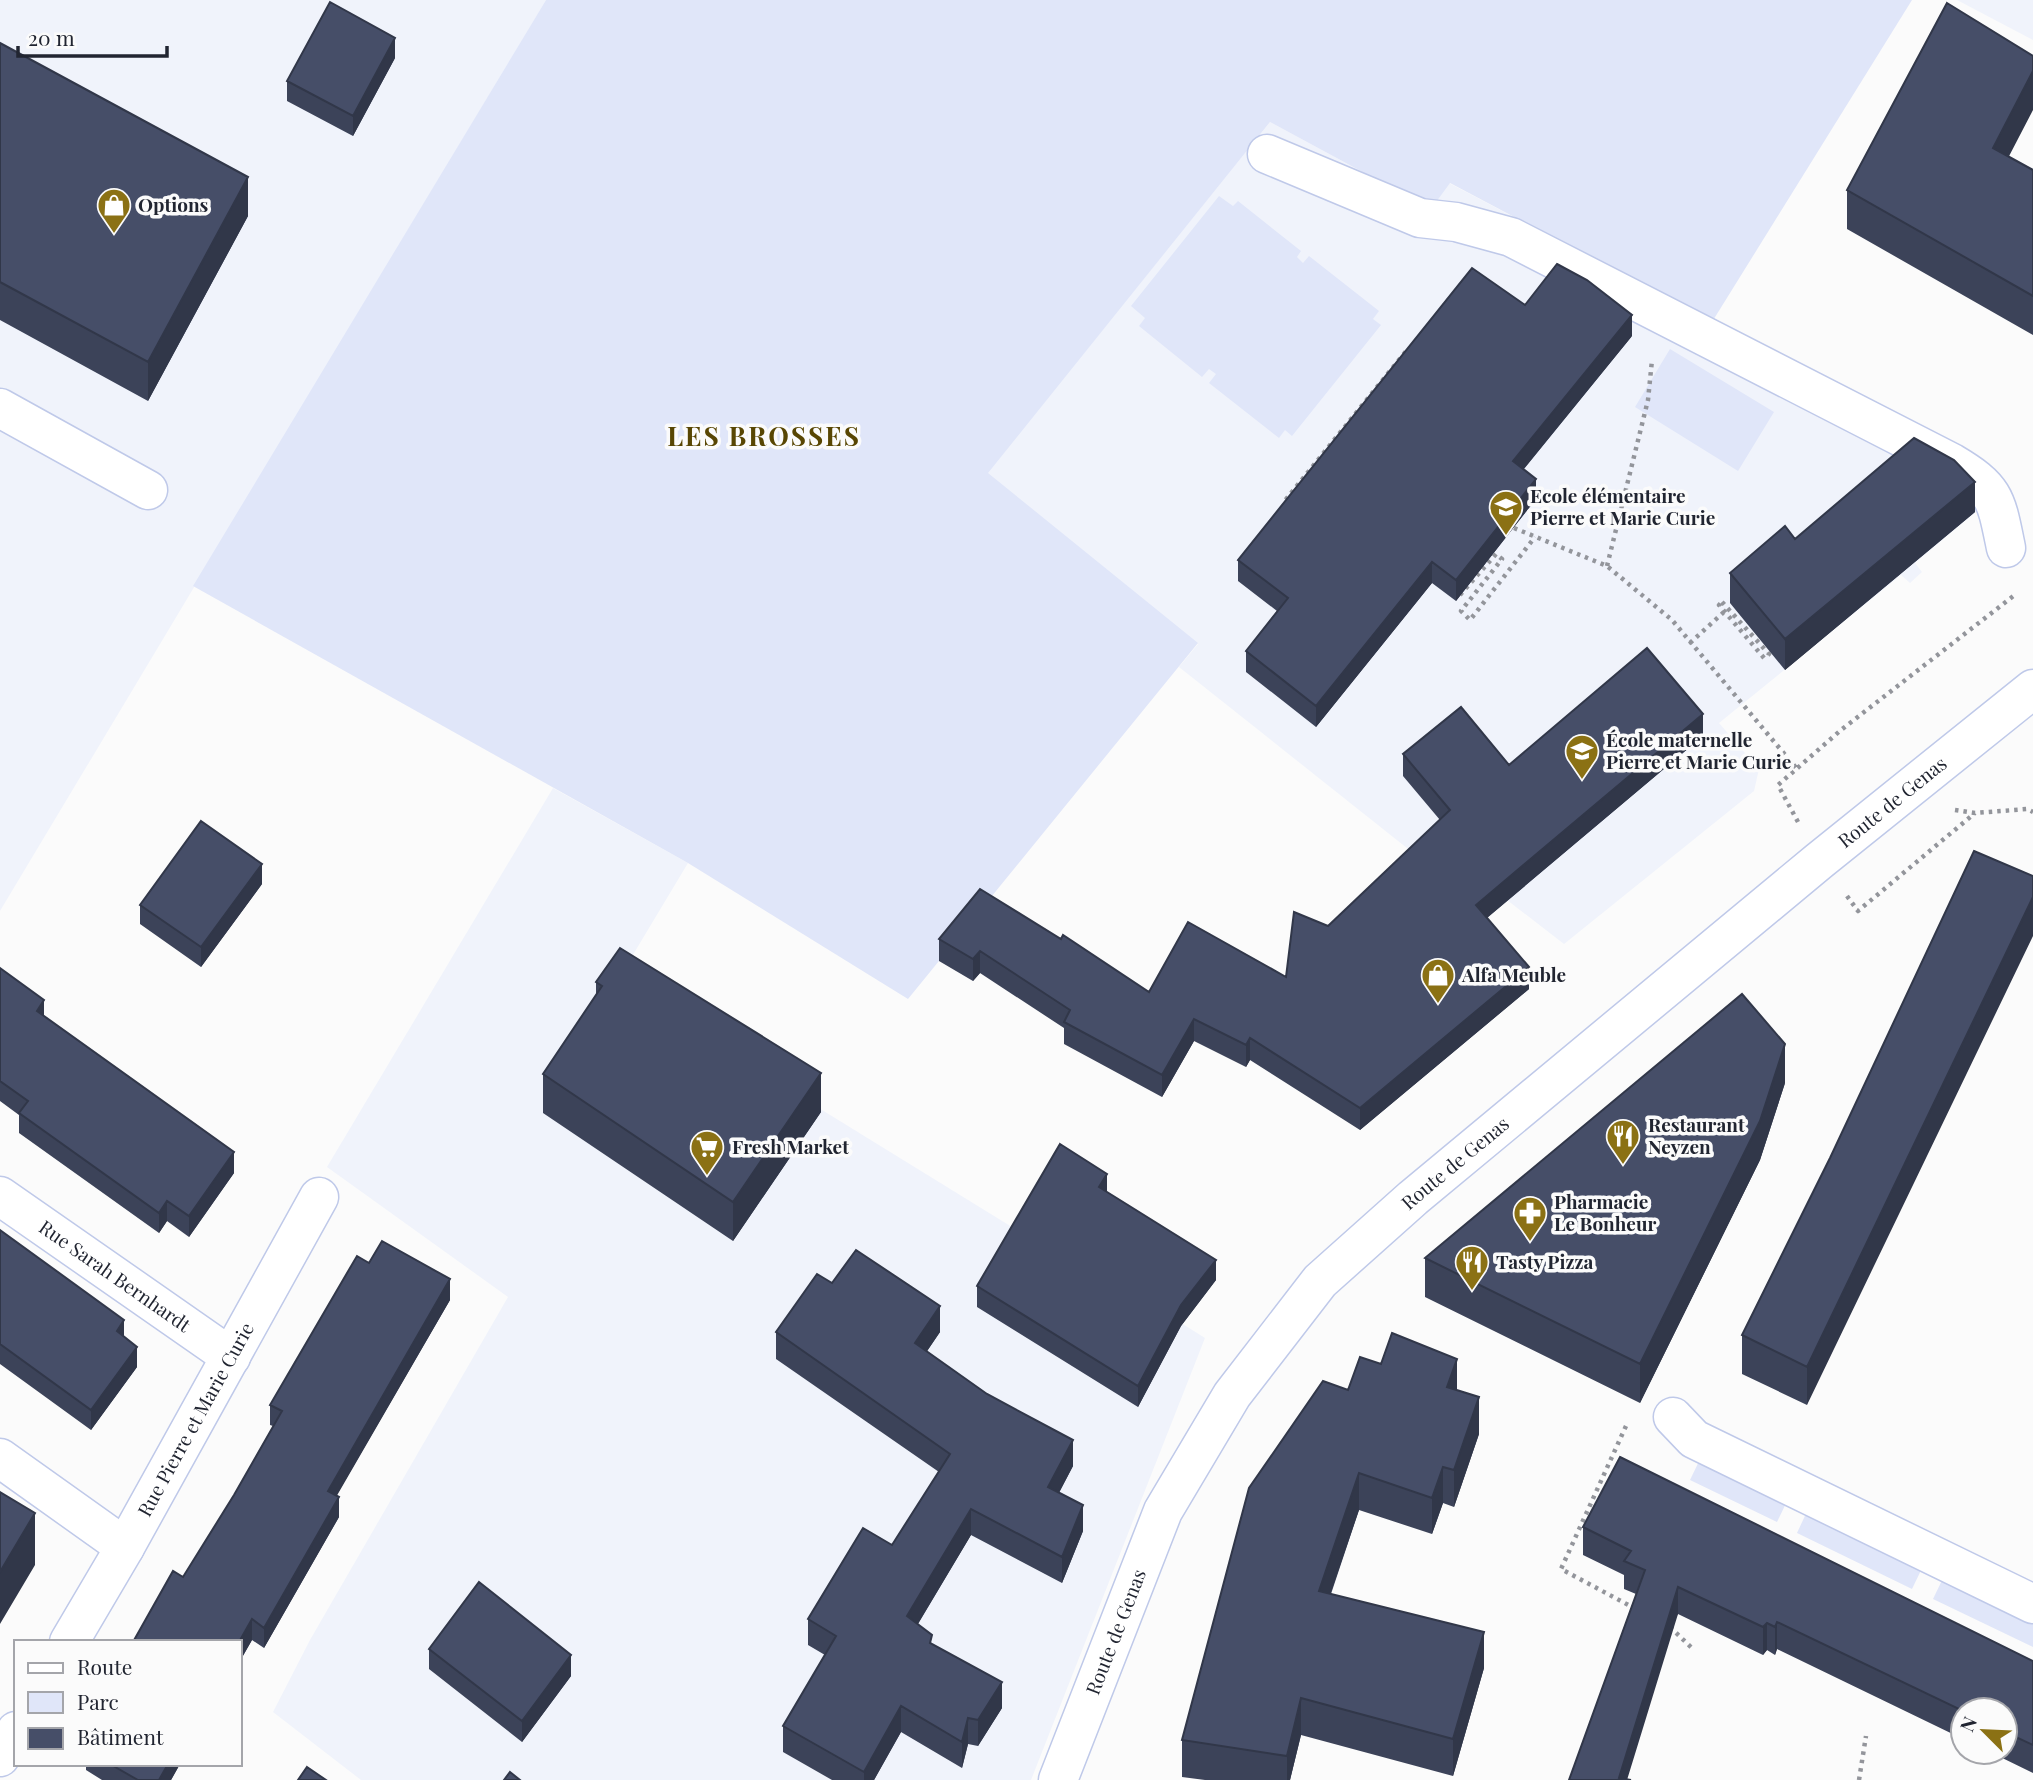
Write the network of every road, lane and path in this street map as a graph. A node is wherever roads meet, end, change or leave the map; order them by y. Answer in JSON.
{"nodes":[{"id":1,"x":1267,"y":155,"type":"dead end"},
{"id":2,"x":1415,"y":356,"type":"edge"},
{"id":3,"x":1653,"y":356,"type":"dead end"},
{"id":4,"x":0,"y":408,"type":"edge"},
{"id":5,"x":148,"y":490,"type":"dead end"},
{"id":6,"x":1291,"y":510,"type":"edge"},
{"id":7,"x":1514,"y":527,"type":"edge"},
{"id":8,"x":1535,"y":537,"type":"junction"},
{"id":9,"x":2006,"y":548,"type":"dead end"},
{"id":10,"x":1606,"y":566,"type":"junction"},
{"id":11,"x":2022,"y":589,"type":"dead end"},
{"id":12,"x":1460,"y":595,"type":"edge"},
{"id":13,"x":1725,"y":611,"type":"junction"},
{"id":14,"x":1690,"y":643,"type":"junction"},
{"id":15,"x":2033,"y":689,"type":"edge"},
{"id":16,"x":1797,"y":769,"type":"junction"},
{"id":17,"x":1778,"y":785,"type":"dead end"},
{"id":18,"x":1895,"y":801,"type":"junction"},
{"id":19,"x":2033,"y":812,"type":"edge"},
{"id":20,"x":1975,"y":813,"type":"junction"},
{"id":21,"x":1858,"y":911,"type":"dead end"},
{"id":22,"x":0,"y":1196,"type":"edge"},
{"id":23,"x":319,"y":1197,"type":"dead end"},
{"id":24,"x":231,"y":1357,"type":"junction"},
{"id":25,"x":1673,"y":1417,"type":"dead end"},
{"id":26,"x":1626,"y":1426,"type":"dead end"},
{"id":27,"x":0,"y":1458,"type":"edge"},
{"id":28,"x":125,"y":1547,"type":"junction"},
{"id":29,"x":2033,"y":1604,"type":"edge"},
{"id":30,"x":1645,"y":1614,"type":"edge"},
{"id":31,"x":1669,"y":1626,"type":"edge"},
{"id":32,"x":70,"y":1640,"type":"edge"},
{"id":33,"x":1695,"y":1650,"type":"dead end"},
{"id":34,"x":14,"y":1734,"type":"edge"},
{"id":35,"x":1866,"y":1735,"type":"dead end"},
{"id":36,"x":0,"y":1757,"type":"edge"},
{"id":37,"x":1058,"y":1780,"type":"edge"},
{"id":38,"x":1859,"y":1780,"type":"edge"}],
"edges":[{"from":1,"to":9,"type":"street"},
{"from":2,"to":6,"type":"path"},
{"from":3,"to":10,"type":"path"},
{"from":4,"to":5,"type":"street"},
{"from":7,"to":8,"type":"path"},
{"from":8,"to":10,"type":"path"},
{"from":8,"to":12,"type":"path"},
{"from":10,"to":14,"type":"path"},
{"from":11,"to":16,"type":"path"},
{"from":13,"to":13,"type":"path"},
{"from":13,"to":14,"type":"path"},
{"from":14,"to":16,"type":"path"},
{"from":15,"to":18,"type":"street","name":"Route de Genas"},
{"from":16,"to":17,"type":"path"},
{"from":18,"to":20,"type":"path"},
{"from":18,"to":37,"type":"street","name":"Route de Genas"},
{"from":19,"to":20,"type":"path"},
{"from":20,"to":21,"type":"path"},
{"from":22,"to":24,"type":"street","name":"Rue Sarah Bernhardt"},
{"from":23,"to":24,"type":"street","name":"Rue Pierre et Marie Curie"},
{"from":24,"to":28,"type":"street","name":"Rue Pierre et Marie Curie"},
{"from":25,"to":29,"type":"street"},
{"from":26,"to":30,"type":"path"},
{"from":27,"to":28,"type":"street"},
{"from":28,"to":32,"type":"street","name":"Rue Pierre et Marie Curie"},
{"from":31,"to":33,"type":"path"},
{"from":34,"to":36,"type":"street"},
{"from":35,"to":38,"type":"path"}]}
